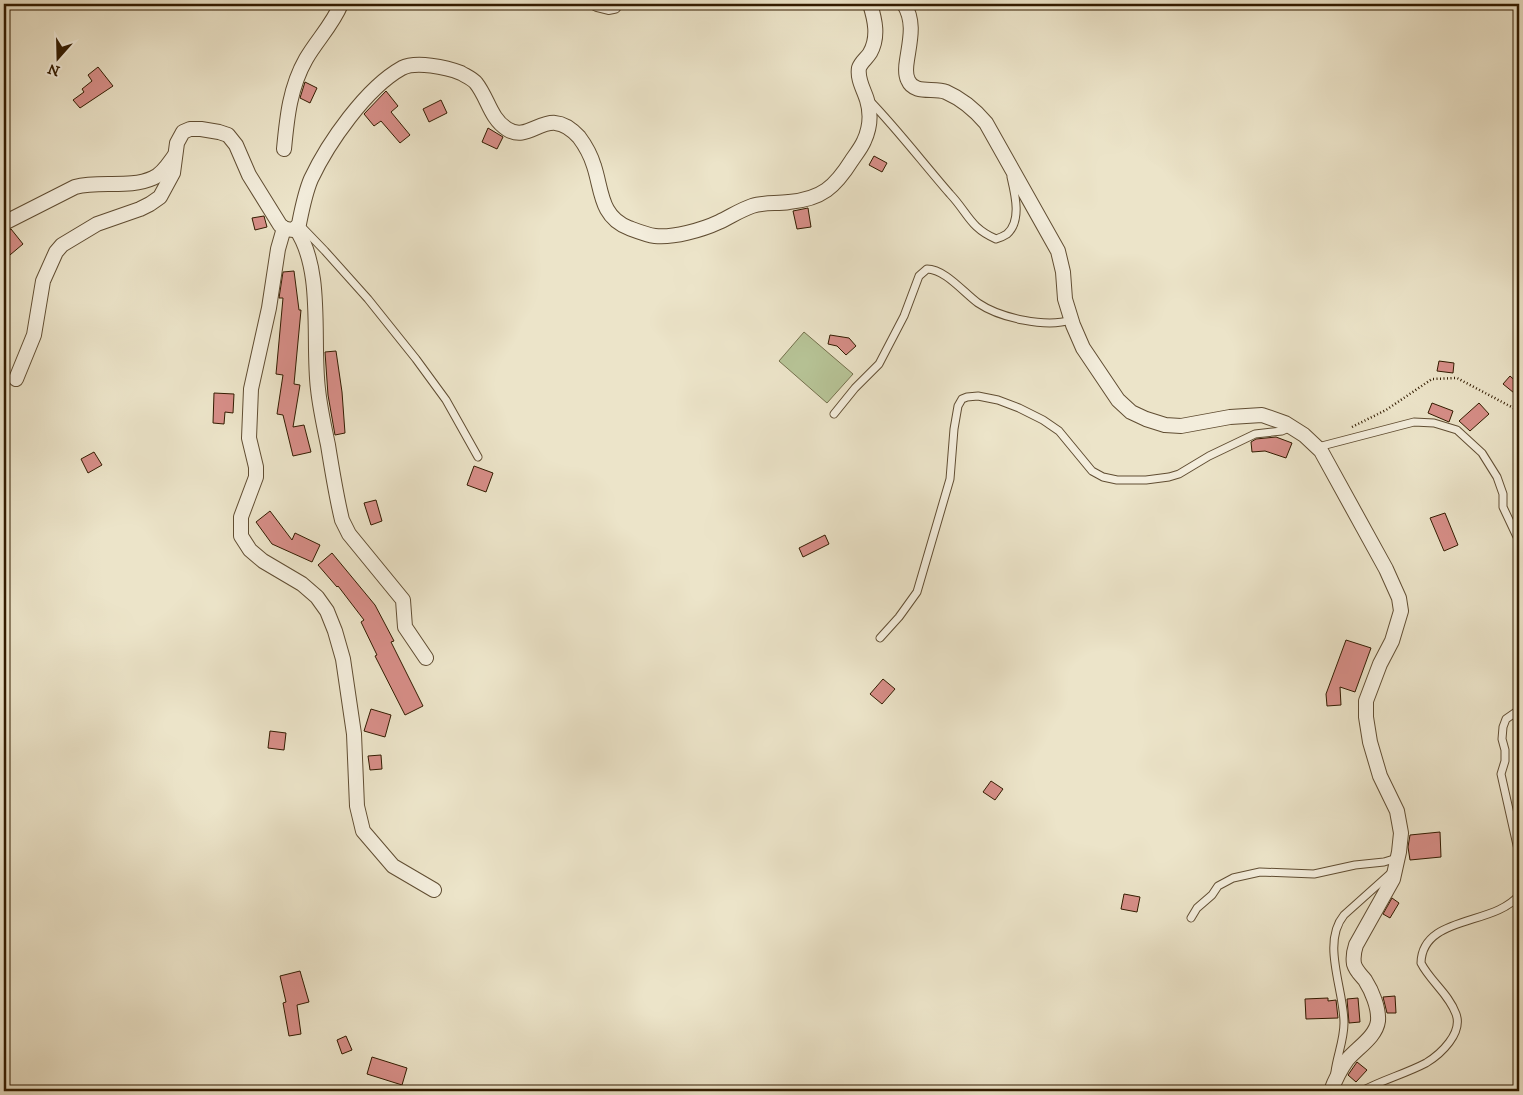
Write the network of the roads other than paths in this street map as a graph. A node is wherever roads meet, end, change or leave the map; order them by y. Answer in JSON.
{"nodes":[{"id":1,"x":341,"y":4,"type":"edge"},
{"id":2,"x":597,"y":4,"type":"edge"},
{"id":3,"x":615,"y":4,"type":"edge"},
{"id":4,"x":870,"y":4,"type":"edge"},
{"id":5,"x":904,"y":4,"type":"edge"},
{"id":6,"x":866,"y":98,"type":"junction"},
{"id":7,"x":284,"y":149,"type":"dead end"},
{"id":8,"x":175,"y":154,"type":"junction"},
{"id":9,"x":1009,"y":164,"type":"junction"},
{"id":10,"x":4,"y":223,"type":"edge"},
{"id":11,"x":293,"y":227,"type":"junction"},
{"id":12,"x":1071,"y":320,"type":"junction"},
{"id":13,"x":16,"y":379,"type":"dead end"},
{"id":14,"x":834,"y":414,"type":"dead end"},
{"id":15,"x":1292,"y":427,"type":"junction"},
{"id":16,"x":1317,"y":448,"type":"junction"},
{"id":17,"x":478,"y":457,"type":"dead end"},
{"id":18,"x":1519,"y":541,"type":"edge"},
{"id":19,"x":880,"y":638,"type":"dead end"},
{"id":20,"x":426,"y":658,"type":"dead end"},
{"id":21,"x":1519,"y":710,"type":"edge"},
{"id":22,"x":1519,"y":854,"type":"edge"},
{"id":23,"x":1395,"y":864,"type":"junction"},
{"id":24,"x":434,"y":890,"type":"dead end"},
{"id":25,"x":1519,"y":895,"type":"edge"},
{"id":26,"x":1191,"y":918,"type":"dead end"},
{"id":27,"x":1332,"y":1090,"type":"edge"},
{"id":28,"x":1362,"y":1091,"type":"edge"}],
"edges":[{"from":1,"to":7,"type":"street"},
{"from":2,"to":3,"type":"street"},
{"from":4,"to":6,"type":"street"},
{"from":5,"to":9,"type":"street"},
{"from":6,"to":9,"type":"lane"},
{"from":6,"to":11,"type":"street"},
{"from":8,"to":10,"type":"street"},
{"from":8,"to":11,"type":"street"},
{"from":8,"to":13,"type":"street"},
{"from":9,"to":12,"type":"street"},
{"from":11,"to":17,"type":"lane"},
{"from":11,"to":20,"type":"street"},
{"from":11,"to":24,"type":"street"},
{"from":12,"to":14,"type":"lane"},
{"from":12,"to":15,"type":"street"},
{"from":15,"to":16,"type":"street"},
{"from":15,"to":19,"type":"lane"},
{"from":16,"to":18,"type":"lane"},
{"from":16,"to":23,"type":"street"},
{"from":21,"to":22,"type":"lane"},
{"from":23,"to":26,"type":"lane"},
{"from":23,"to":27,"type":"lane"},
{"from":23,"to":27,"type":"street"},
{"from":25,"to":28,"type":"lane"}]}
